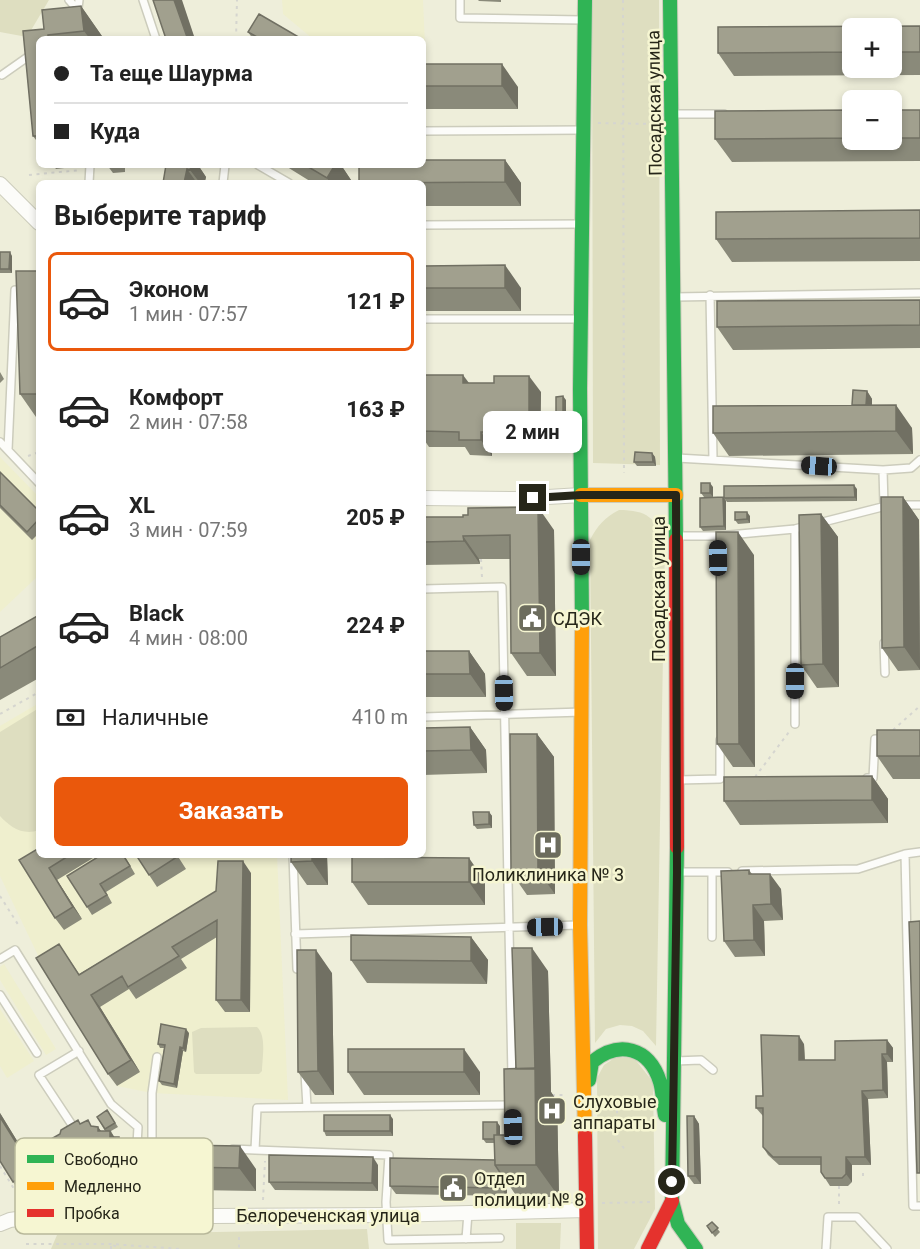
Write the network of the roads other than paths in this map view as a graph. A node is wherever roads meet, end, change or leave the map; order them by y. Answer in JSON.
{"nodes":[{"id":1,"x":69,"y":0,"type":"edge"},
{"id":2,"x":79,"y":0,"type":"edge"},
{"id":3,"x":143,"y":0,"type":"edge"},
{"id":4,"x":460,"y":0,"type":"edge"},
{"id":5,"x":585,"y":0,"type":"edge"},
{"id":6,"x":670,"y":0,"type":"edge"},
{"id":7,"x":76,"y":8,"type":"junction"},
{"id":8,"x":585,"y":20,"type":"junction"},
{"id":9,"x":77,"y":23,"type":"edge"},
{"id":10,"x":155,"y":36,"type":"edge"},
{"id":11,"x":36,"y":51,"type":"edge"},
{"id":12,"x":1,"y":75,"type":"edge"},
{"id":13,"x":728,"y":114,"type":"edge"},
{"id":14,"x":673,"y":119,"type":"junction"},
{"id":15,"x":583,"y":127,"type":"junction"},
{"id":16,"x":426,"y":131,"type":"edge"},
{"id":17,"x":263,"y":168,"type":"edge"},
{"id":18,"x":284,"y":180,"type":"edge"},
{"id":19,"x":0,"y":184,"type":"edge"},
{"id":20,"x":36,"y":220,"type":"edge"},
{"id":21,"x":582,"y":224,"type":"junction"},
{"id":22,"x":426,"y":225,"type":"edge"},
{"id":23,"x":15,"y":290,"type":"edge"},
{"id":24,"x":920,"y":293,"type":"edge"},
{"id":25,"x":710,"y":295,"type":"junction"},
{"id":26,"x":673,"y":297,"type":"junction"},
{"id":27,"x":426,"y":319,"type":"edge"},
{"id":28,"x":581,"y":319,"type":"junction"},
{"id":29,"x":0,"y":442,"type":"edge"},
{"id":30,"x":8,"y":450,"type":"junction"},
{"id":31,"x":675,"y":458,"type":"junction"},
{"id":32,"x":713,"y":459,"type":"junction"},
{"id":33,"x":920,"y":460,"type":"edge"},
{"id":34,"x":883,"y":470,"type":"junction"},
{"id":35,"x":28,"y":472,"type":"junction"},
{"id":36,"x":21,"y":479,"type":"dead end"},
{"id":37,"x":36,"y":480,"type":"edge"},
{"id":38,"x":581,"y":495,"type":"junction"},
{"id":39,"x":676,"y":495,"type":"junction"},
{"id":40,"x":426,"y":498,"type":"edge"},
{"id":41,"x":884,"y":505,"type":"junction"},
{"id":42,"x":920,"y":505,"type":"edge"},
{"id":43,"x":884,"y":516,"type":"edge"},
{"id":44,"x":795,"y":529,"type":"junction"},
{"id":45,"x":677,"y":536,"type":"junction"},
{"id":46,"x":718,"y":536,"type":"junction"},
{"id":47,"x":718,"y":548,"type":"edge"},
{"id":48,"x":426,"y":589,"type":"edge"},
{"id":49,"x":884,"y":639,"type":"edge"},
{"id":50,"x":885,"y":673,"type":"dead end"},
{"id":51,"x":583,"y":712,"type":"junction"},
{"id":52,"x":504,"y":714,"type":"junction"},
{"id":53,"x":426,"y":717,"type":"edge"},
{"id":54,"x":795,"y":724,"type":"road end"},
{"id":55,"x":720,"y":733,"type":"edge"},
{"id":56,"x":892,"y":739,"type":"edge"},
{"id":57,"x":861,"y":778,"type":"edge"},
{"id":58,"x":720,"y":779,"type":"junction"},
{"id":59,"x":732,"y":779,"type":"edge"},
{"id":60,"x":675,"y":780,"type":"junction"},
{"id":61,"x":920,"y":852,"type":"edge"},
{"id":62,"x":905,"y":854,"type":"junction"},
{"id":63,"x":293,"y":858,"type":"edge"},
{"id":64,"x":677,"y":872,"type":"junction"},
{"id":65,"x":712,"y":872,"type":"junction"},
{"id":66,"x":580,"y":925,"type":"junction"},
{"id":67,"x":508,"y":928,"type":"junction"},
{"id":68,"x":295,"y":934,"type":"junction"},
{"id":69,"x":712,"y":937,"type":"dead end"},
{"id":70,"x":0,"y":958,"type":"edge"},
{"id":71,"x":298,"y":980,"type":"edge"},
{"id":72,"x":0,"y":995,"type":"edge"},
{"id":73,"x":79,"y":1051,"type":"junction"},
{"id":74,"x":37,"y":1053,"type":"dead end"},
{"id":75,"x":157,"y":1057,"type":"dead end"},
{"id":76,"x":675,"y":1060,"type":"junction"},
{"id":77,"x":304,"y":1061,"type":"edge"},
{"id":78,"x":713,"y":1070,"type":"dead end"},
{"id":79,"x":512,"y":1083,"type":"edge"},
{"id":80,"x":512,"y":1095,"type":"edge"},
{"id":81,"x":512,"y":1105,"type":"junction"},
{"id":82,"x":307,"y":1107,"type":"junction"},
{"id":83,"x":512,"y":1116,"type":"edge"},
{"id":84,"x":79,"y":1136,"type":"edge"},
{"id":85,"x":584,"y":1136,"type":"junction"},
{"id":86,"x":137,"y":1138,"type":"edge"},
{"id":87,"x":152,"y":1138,"type":"edge"},
{"id":88,"x":674,"y":1142,"type":"junction"},
{"id":89,"x":221,"y":1149,"type":"edge"},
{"id":90,"x":255,"y":1150,"type":"junction"},
{"id":91,"x":672,"y":1201,"type":"junction"},
{"id":92,"x":920,"y":1206,"type":"edge"},
{"id":93,"x":586,"y":1210,"type":"junction"},
{"id":94,"x":468,"y":1213,"type":"junction"},
{"id":95,"x":387,"y":1215,"type":"junction"},
{"id":96,"x":213,"y":1216,"type":"edge"},
{"id":97,"x":15,"y":1219,"type":"edge"},
{"id":98,"x":0,"y":1224,"type":"edge"},
{"id":99,"x":500,"y":1238,"type":"dead end"},
{"id":100,"x":466,"y":1239,"type":"junction"},
{"id":101,"x":587,"y":1249,"type":"edge"},
{"id":102,"x":648,"y":1249,"type":"edge"},
{"id":103,"x":696,"y":1249,"type":"edge"},
{"id":104,"x":826,"y":1249,"type":"edge"},
{"id":105,"x":886,"y":1249,"type":"edge"}],
"edges":[{"from":1,"to":7,"type":"lane"},
{"from":2,"to":7,"type":"lane"},
{"from":3,"to":10,"type":"lane"},
{"from":4,"to":8,"type":"lane"},
{"from":5,"to":8,"type":"street","name":"Посадская улица"},
{"from":6,"to":14,"type":"street","name":"Посадская улица"},
{"from":7,"to":9,"type":"lane"},
{"from":8,"to":15,"type":"street","name":"Посадская улица"},
{"from":11,"to":12,"type":"lane"},
{"from":13,"to":14,"type":"lane"},
{"from":14,"to":26,"type":"street","name":"Посадская улица"},
{"from":15,"to":16,"type":"lane"},
{"from":15,"to":21,"type":"street","name":"Посадская улица"},
{"from":17,"to":18,"type":"lane"},
{"from":19,"to":20,"type":"street"},
{"from":21,"to":22,"type":"lane"},
{"from":21,"to":28,"type":"street","name":"Посадская улица"},
{"from":23,"to":30,"type":"lane"},
{"from":24,"to":25,"type":"lane"},
{"from":25,"to":26,"type":"lane"},
{"from":25,"to":32,"type":"lane"},
{"from":26,"to":31,"type":"street","name":"Посадская улица"},
{"from":27,"to":28,"type":"lane"},
{"from":28,"to":38,"type":"street","name":"Посадская улица"},
{"from":29,"to":30,"type":"lane"},
{"from":30,"to":35,"type":"lane"},
{"from":31,"to":32,"type":"lane"},
{"from":31,"to":39,"type":"street","name":"Посадская улица"},
{"from":32,"to":34,"type":"lane"},
{"from":33,"to":34,"type":"lane"},
{"from":34,"to":41,"type":"lane"},
{"from":35,"to":36,"type":"lane"},
{"from":35,"to":37,"type":"lane"},
{"from":38,"to":39,"type":"street"},
{"from":38,"to":40,"type":"street"},
{"from":38,"to":51,"type":"street","name":"Посадская улица"},
{"from":39,"to":45,"type":"street","name":"Посадская улица"},
{"from":41,"to":42,"type":"lane"},
{"from":41,"to":43,"type":"lane"},
{"from":41,"to":44,"type":"lane"},
{"from":44,"to":46,"type":"lane"},
{"from":44,"to":54,"type":"lane"},
{"from":45,"to":46,"type":"lane"},
{"from":45,"to":60,"type":"street","name":"Посадская улица"},
{"from":46,"to":47,"type":"lane"},
{"from":48,"to":52,"type":"lane"},
{"from":49,"to":50,"type":"lane"},
{"from":51,"to":52,"type":"lane"},
{"from":51,"to":66,"type":"street","name":"Посадская улица"},
{"from":52,"to":53,"type":"lane"},
{"from":52,"to":67,"type":"lane"},
{"from":55,"to":58,"type":"lane"},
{"from":56,"to":57,"type":"lane"},
{"from":58,"to":59,"type":"lane"},
{"from":58,"to":60,"type":"lane"},
{"from":60,"to":64,"type":"street","name":"Посадская улица"},
{"from":61,"to":62,"type":"lane"},
{"from":62,"to":65,"type":"lane"},
{"from":62,"to":92,"type":"lane"},
{"from":63,"to":68,"type":"lane"},
{"from":64,"to":65,"type":"lane"},
{"from":64,"to":76,"type":"street","name":"Посадская улица"},
{"from":65,"to":69,"type":"lane"},
{"from":66,"to":67,"type":"lane"},
{"from":66,"to":85,"type":"street","name":"Посадская улица"},
{"from":67,"to":68,"type":"lane"},
{"from":67,"to":79,"type":"lane"},
{"from":68,"to":71,"type":"lane"},
{"from":70,"to":73,"type":"lane"},
{"from":72,"to":74,"type":"lane"},
{"from":73,"to":84,"type":"lane"},
{"from":73,"to":86,"type":"lane"},
{"from":75,"to":87,"type":"lane"},
{"from":76,"to":78,"type":"lane"},
{"from":76,"to":88,"type":"street","name":"Посадская улица"},
{"from":77,"to":82,"type":"lane"},
{"from":80,"to":81,"type":"lane"},
{"from":81,"to":82,"type":"lane"},
{"from":81,"to":83,"type":"lane"},
{"from":82,"to":90,"type":"lane"},
{"from":85,"to":88,"type":"street","name":"Посадская улица"},
{"from":85,"to":93,"type":"street","name":"Посадская улица"},
{"from":88,"to":91,"type":"street","name":"Посадская улица"},
{"from":89,"to":90,"type":"lane"},
{"from":90,"to":95,"type":"lane"},
{"from":91,"to":102,"type":"street","name":"Посадская улица"},
{"from":91,"to":103,"type":"street","name":"Посадская улица"},
{"from":93,"to":94,"type":"street","name":"Белореченская улица"},
{"from":93,"to":101,"type":"street","name":"Посадская улица"},
{"from":94,"to":95,"type":"street","name":"Белореченская улица"},
{"from":94,"to":100,"type":"lane"},
{"from":95,"to":96,"type":"street","name":"Белореченская улица"},
{"from":95,"to":100,"type":"lane"},
{"from":97,"to":98,"type":"street","name":"Белореченская улица"},
{"from":99,"to":100,"type":"lane"},
{"from":104,"to":105,"type":"lane"}]}
